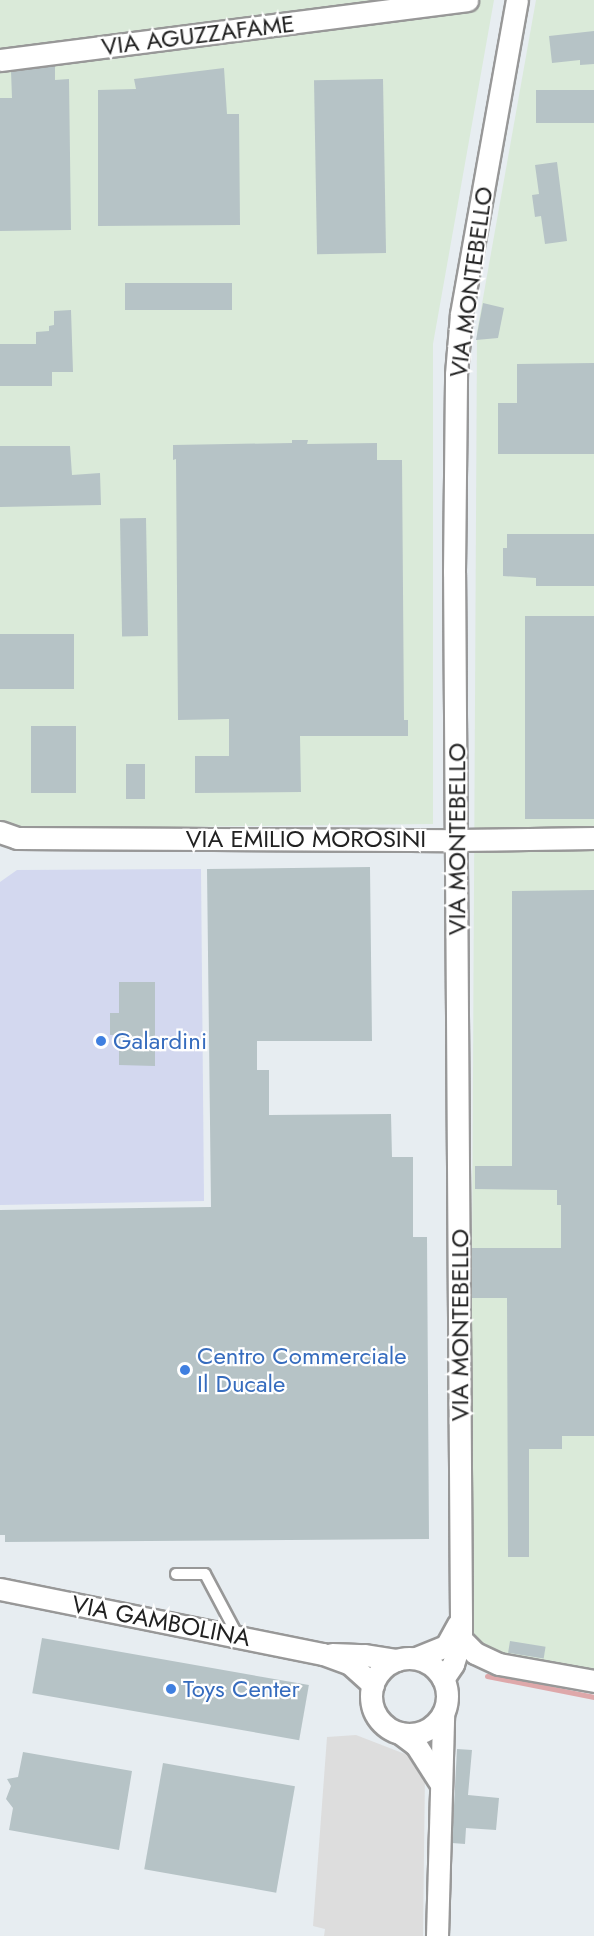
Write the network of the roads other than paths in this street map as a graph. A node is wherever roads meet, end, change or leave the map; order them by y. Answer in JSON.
{"nodes":[{"id":1,"x":467,"y":0,"type":"edge"},
{"id":2,"x":517,"y":0,"type":"edge"},
{"id":3,"x":0,"y":60,"type":"edge"},
{"id":4,"x":594,"y":838,"type":"edge"},
{"id":5,"x":6,"y":839,"type":"edge"},
{"id":6,"x":457,"y":840,"type":"junction"},
{"id":7,"x":176,"y":1574,"type":"dead end"},
{"id":8,"x":0,"y":1589,"type":"edge"},
{"id":9,"x":461,"y":1628,"type":"junction"},
{"id":10,"x":238,"y":1637,"type":"junction"},
{"id":11,"x":323,"y":1654,"type":"junction"},
{"id":12,"x":406,"y":1659,"type":"junction"},
{"id":13,"x":499,"y":1664,"type":"junction"},
{"id":14,"x":448,"y":1672,"type":"junction"},
{"id":15,"x":594,"y":1681,"type":"edge"},
{"id":16,"x":373,"y":1685,"type":"junction"},
{"id":17,"x":442,"y":1715,"type":"junction"},
{"id":18,"x":400,"y":1733,"type":"junction"},
{"id":19,"x":439,"y":1781,"type":"junction"},
{"id":20,"x":437,"y":1936,"type":"edge"}],
"edges":[{"from":1,"to":3,"type":"street","name":"VIA AGUZZAFAME"},
{"from":2,"to":6,"type":"street","name":"VIA MONTEBELLO"},
{"from":4,"to":6,"type":"street","name":"VIA EMILIO MOROSINI"},
{"from":5,"to":6,"type":"street","name":"VIA EMILIO MOROSINI"},
{"from":6,"to":9,"type":"street","name":"VIA MONTEBELLO"},
{"from":7,"to":10,"type":"lane"},
{"from":8,"to":10,"type":"street","name":"VIA GAMBOLINA"},
{"from":9,"to":12,"type":"street","name":"VIA MONTEBELLO"},
{"from":9,"to":13,"type":"street"},
{"from":9,"to":14,"type":"street"},
{"from":10,"to":11,"type":"street","name":"VIA GAMBOLINA"},
{"from":11,"to":12,"type":"street","name":"VIA GAMBOLINA"},
{"from":11,"to":16,"type":"street","name":"VIA GAMBOLINA"},
{"from":12,"to":14,"type":"street","name":"VIA GAMBOLINA"},
{"from":12,"to":16,"type":"street"},
{"from":13,"to":14,"type":"street"},
{"from":13,"to":15,"type":"street"},
{"from":14,"to":17,"type":"street"},
{"from":16,"to":18,"type":"street"},
{"from":17,"to":18,"type":"street"},
{"from":17,"to":19,"type":"street"},
{"from":18,"to":19,"type":"street"},
{"from":19,"to":20,"type":"street"}]}
